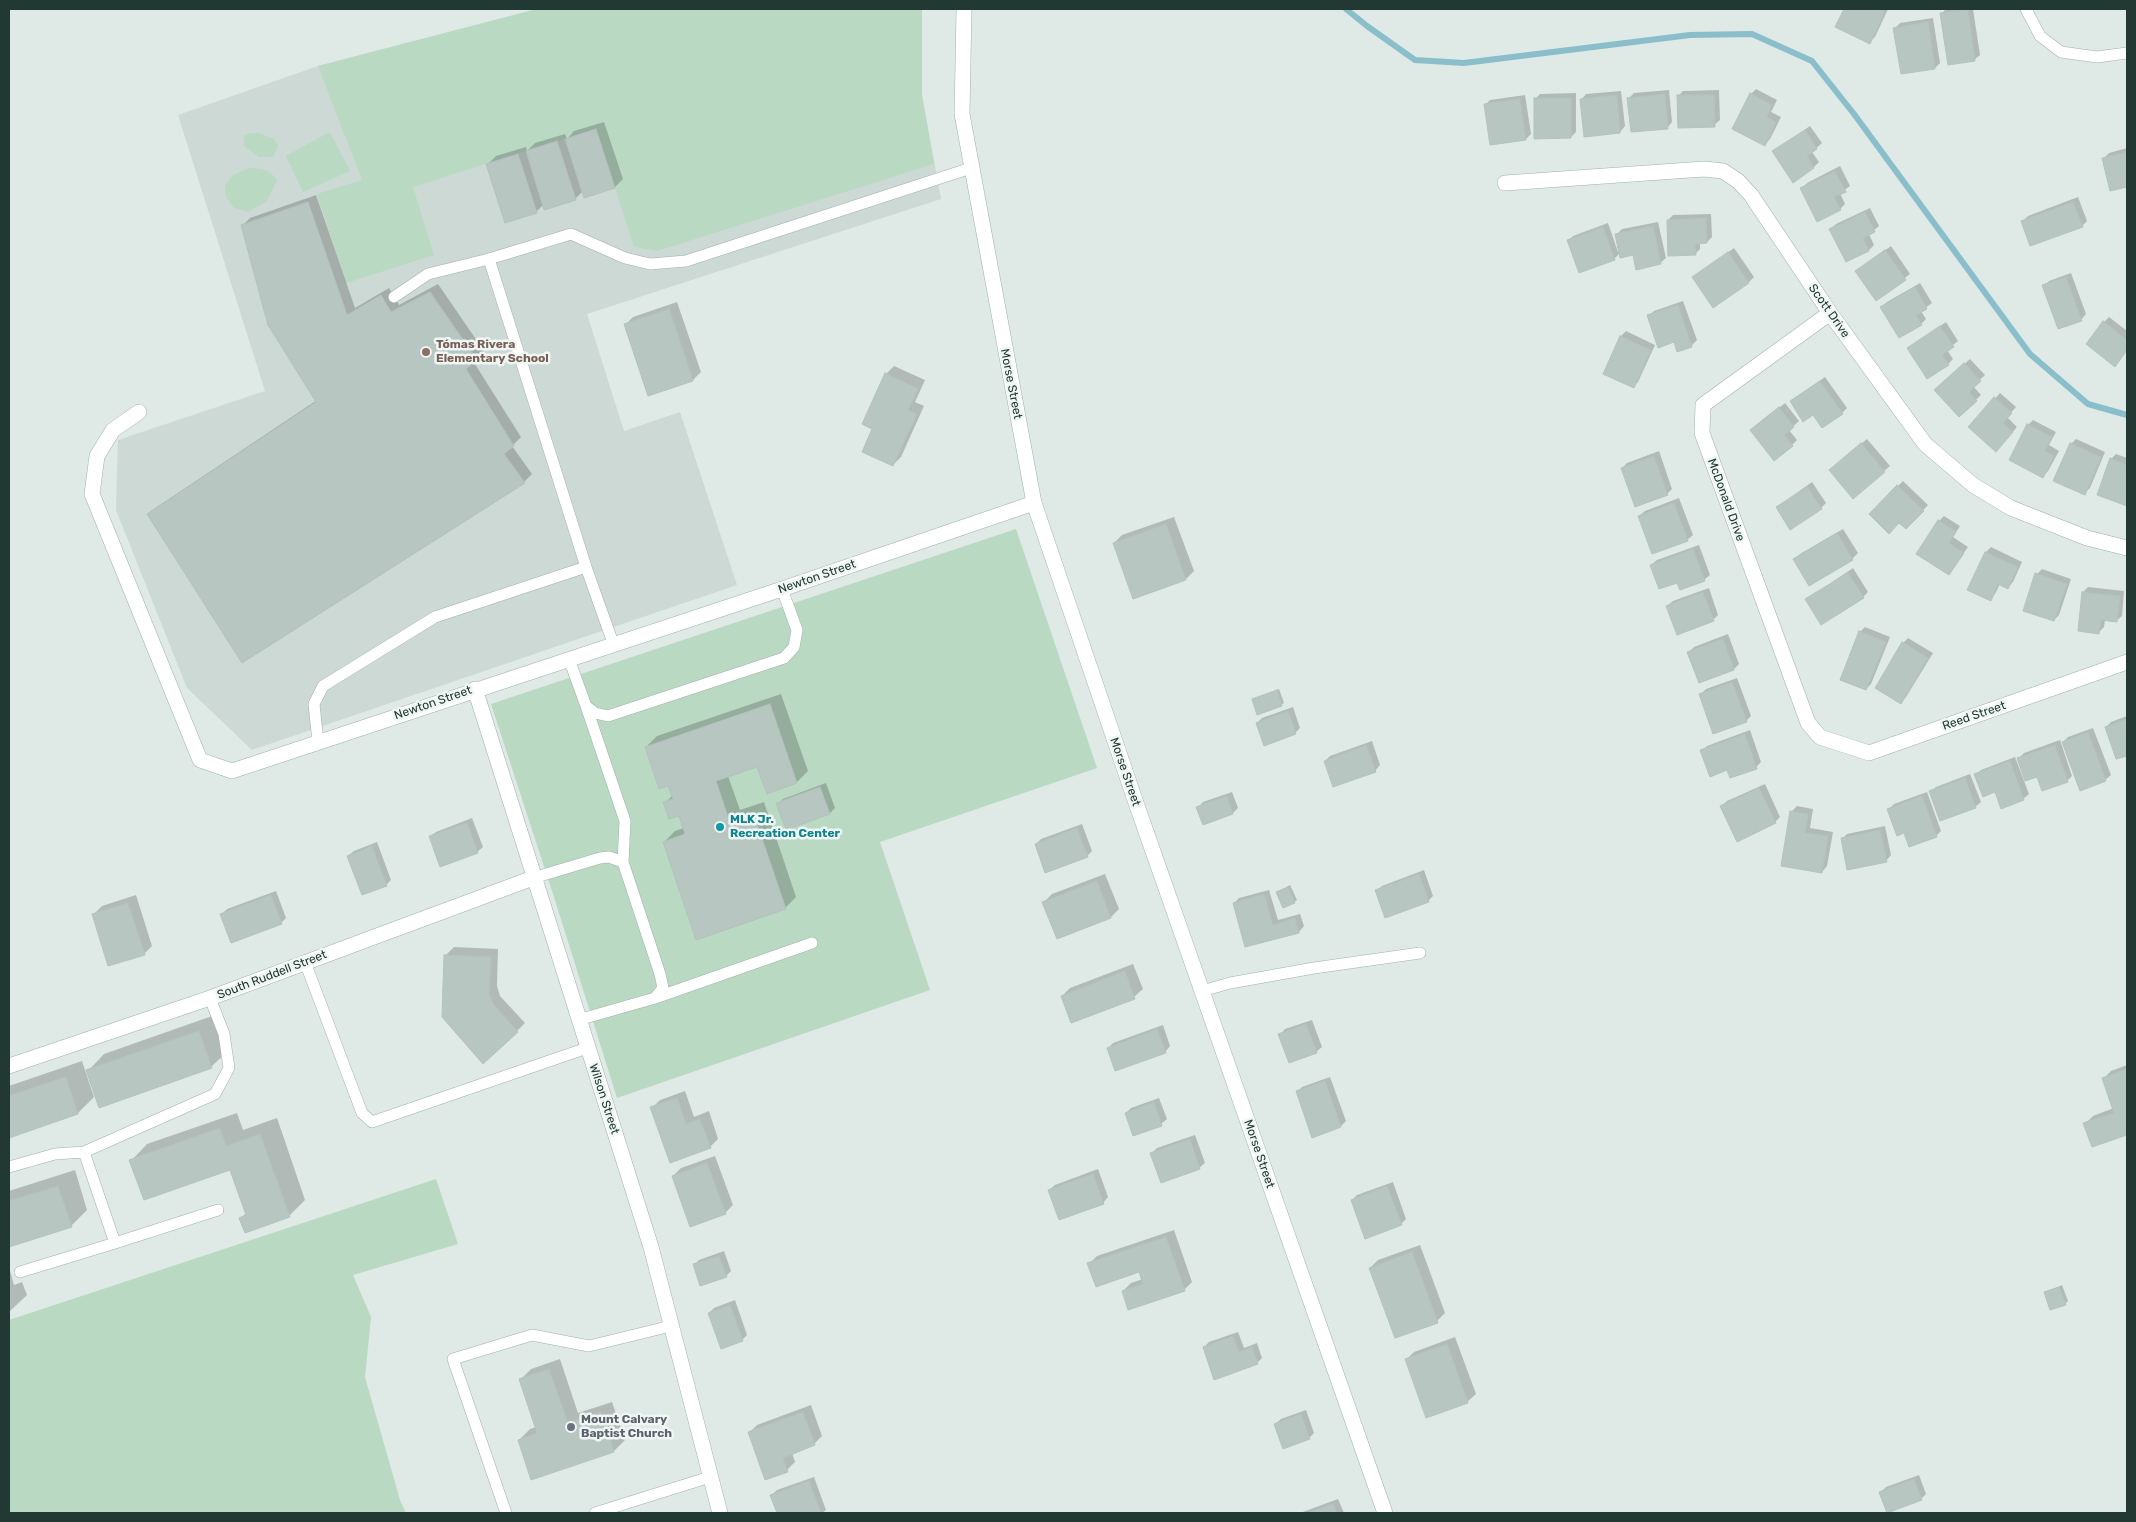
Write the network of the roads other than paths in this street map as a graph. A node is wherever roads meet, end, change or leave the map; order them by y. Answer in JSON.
{"nodes":[{"id":1,"x":964,"y":9,"type":"edge"},
{"id":2,"x":2026,"y":9,"type":"edge"},
{"id":3,"x":2127,"y":53,"type":"edge"},
{"id":4,"x":971,"y":168,"type":"junction"},
{"id":5,"x":1505,"y":183,"type":"dead end"},
{"id":6,"x":489,"y":259,"type":"junction"},
{"id":7,"x":394,"y":297,"type":"dead end"},
{"id":8,"x":1830,"y":313,"type":"junction"},
{"id":9,"x":139,"y":412,"type":"dead end"},
{"id":10,"x":1034,"y":503,"type":"junction"},
{"id":11,"x":2127,"y":548,"type":"edge"},
{"id":12,"x":586,"y":567,"type":"junction"},
{"id":13,"x":782,"y":589,"type":"junction"},
{"id":14,"x":613,"y":643,"type":"junction"},
{"id":15,"x":569,"y":659,"type":"junction"},
{"id":16,"x":2127,"y":662,"type":"edge"},
{"id":17,"x":474,"y":690,"type":"junction"},
{"id":18,"x":586,"y":706,"type":"junction"},
{"id":19,"x":1820,"y":737,"type":"joint"},
{"id":20,"x":318,"y":742,"type":"junction"},
{"id":21,"x":623,"y":862,"type":"junction"},
{"id":22,"x":533,"y":878,"type":"junction"},
{"id":23,"x":812,"y":943,"type":"dead end"},
{"id":24,"x":1420,"y":953,"type":"dead end"},
{"id":25,"x":305,"y":962,"type":"junction"},
{"id":26,"x":1202,"y":991,"type":"junction"},
{"id":27,"x":210,"y":998,"type":"junction"},
{"id":28,"x":655,"y":998,"type":"junction"},
{"id":29,"x":578,"y":1020,"type":"junction"},
{"id":30,"x":587,"y":1048,"type":"junction"},
{"id":31,"x":9,"y":1066,"type":"edge"},
{"id":32,"x":84,"y":1152,"type":"junction"},
{"id":33,"x":9,"y":1167,"type":"edge"},
{"id":34,"x":218,"y":1210,"type":"dead end"},
{"id":35,"x":115,"y":1243,"type":"junction"},
{"id":36,"x":20,"y":1272,"type":"dead end"},
{"id":37,"x":672,"y":1326,"type":"junction"},
{"id":38,"x":710,"y":1477,"type":"junction"},
{"id":39,"x":506,"y":1513,"type":"edge"},
{"id":40,"x":595,"y":1513,"type":"edge"},
{"id":41,"x":720,"y":1513,"type":"edge"},
{"id":42,"x":1385,"y":1513,"type":"edge"}],
"edges":[{"from":1,"to":4,"type":"street","name":"Morse Street"},
{"from":2,"to":3,"type":"lane"},
{"from":4,"to":6,"type":"lane"},
{"from":4,"to":10,"type":"street","name":"Morse Street"},
{"from":5,"to":8,"type":"street","name":"Scott Drive"},
{"from":6,"to":7,"type":"lane"},
{"from":6,"to":12,"type":"lane"},
{"from":8,"to":11,"type":"street","name":"Scott Drive"},
{"from":8,"to":19,"type":"street","name":"McDonald Drive"},
{"from":9,"to":20,"type":"street","name":"Newton Street"},
{"from":10,"to":13,"type":"street","name":"Newton Street"},
{"from":10,"to":26,"type":"street","name":"Morse Street"},
{"from":12,"to":14,"type":"lane"},
{"from":12,"to":20,"type":"lane"},
{"from":13,"to":14,"type":"street","name":"Newton Street"},
{"from":13,"to":18,"type":"lane"},
{"from":14,"to":15,"type":"street","name":"Newton Street"},
{"from":15,"to":17,"type":"street","name":"Newton Street"},
{"from":15,"to":18,"type":"lane"},
{"from":16,"to":19,"type":"street","name":"Reed Street"},
{"from":17,"to":20,"type":"street","name":"Newton Street"},
{"from":17,"to":22,"type":"street","name":"Wilson Street"},
{"from":18,"to":21,"type":"lane"},
{"from":21,"to":22,"type":"lane"},
{"from":21,"to":28,"type":"lane"},
{"from":22,"to":25,"type":"street","name":"South Ruddell Street"},
{"from":22,"to":29,"type":"street","name":"Wilson Street"},
{"from":23,"to":28,"type":"lane"},
{"from":24,"to":26,"type":"lane"},
{"from":25,"to":27,"type":"street","name":"South Ruddell Street"},
{"from":25,"to":30,"type":"lane"},
{"from":26,"to":42,"type":"street","name":"Morse Street"},
{"from":27,"to":31,"type":"street","name":"South Ruddell Street"},
{"from":27,"to":32,"type":"lane"},
{"from":28,"to":29,"type":"lane"},
{"from":29,"to":30,"type":"street","name":"Wilson Street"},
{"from":30,"to":37,"type":"street","name":"Wilson Street"},
{"from":32,"to":33,"type":"lane"},
{"from":32,"to":35,"type":"lane"},
{"from":34,"to":35,"type":"lane"},
{"from":35,"to":36,"type":"lane"},
{"from":37,"to":38,"type":"street","name":"Wilson Street"},
{"from":37,"to":39,"type":"lane"},
{"from":38,"to":40,"type":"lane"},
{"from":38,"to":41,"type":"street","name":"Wilson Street"}]}
